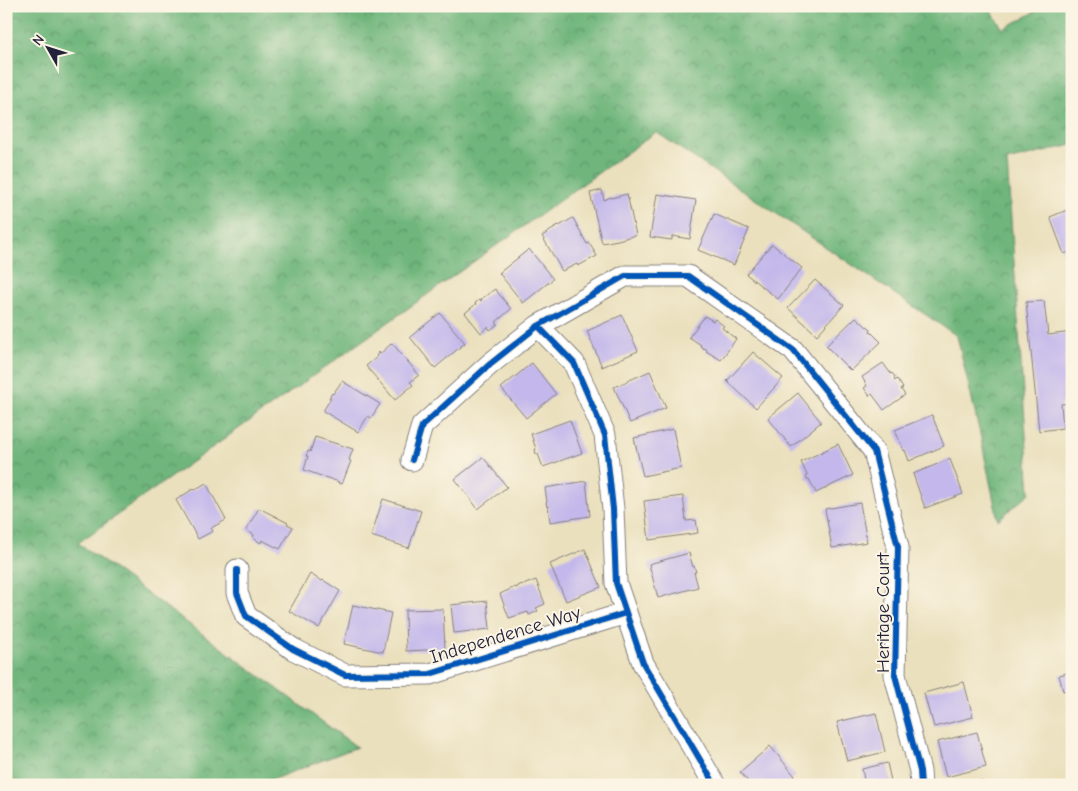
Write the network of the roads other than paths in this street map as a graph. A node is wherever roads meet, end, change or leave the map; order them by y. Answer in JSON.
{"nodes":[{"id":1,"x":538,"y":326,"type":"junction"},
{"id":2,"x":412,"y":460,"type":"dead end"},
{"id":3,"x":237,"y":570,"type":"dead end"},
{"id":4,"x":626,"y":613,"type":"junction"},
{"id":5,"x":715,"y":785,"type":"edge"},
{"id":6,"x":921,"y":785,"type":"edge"}],
"edges":[{"from":1,"to":2,"type":"street","name":"Heritage Court"},
{"from":1,"to":4,"type":"street"},
{"from":1,"to":6,"type":"street","name":"Heritage Court"},
{"from":3,"to":4,"type":"street","name":"Independence Way"},
{"from":4,"to":5,"type":"street"}]}
